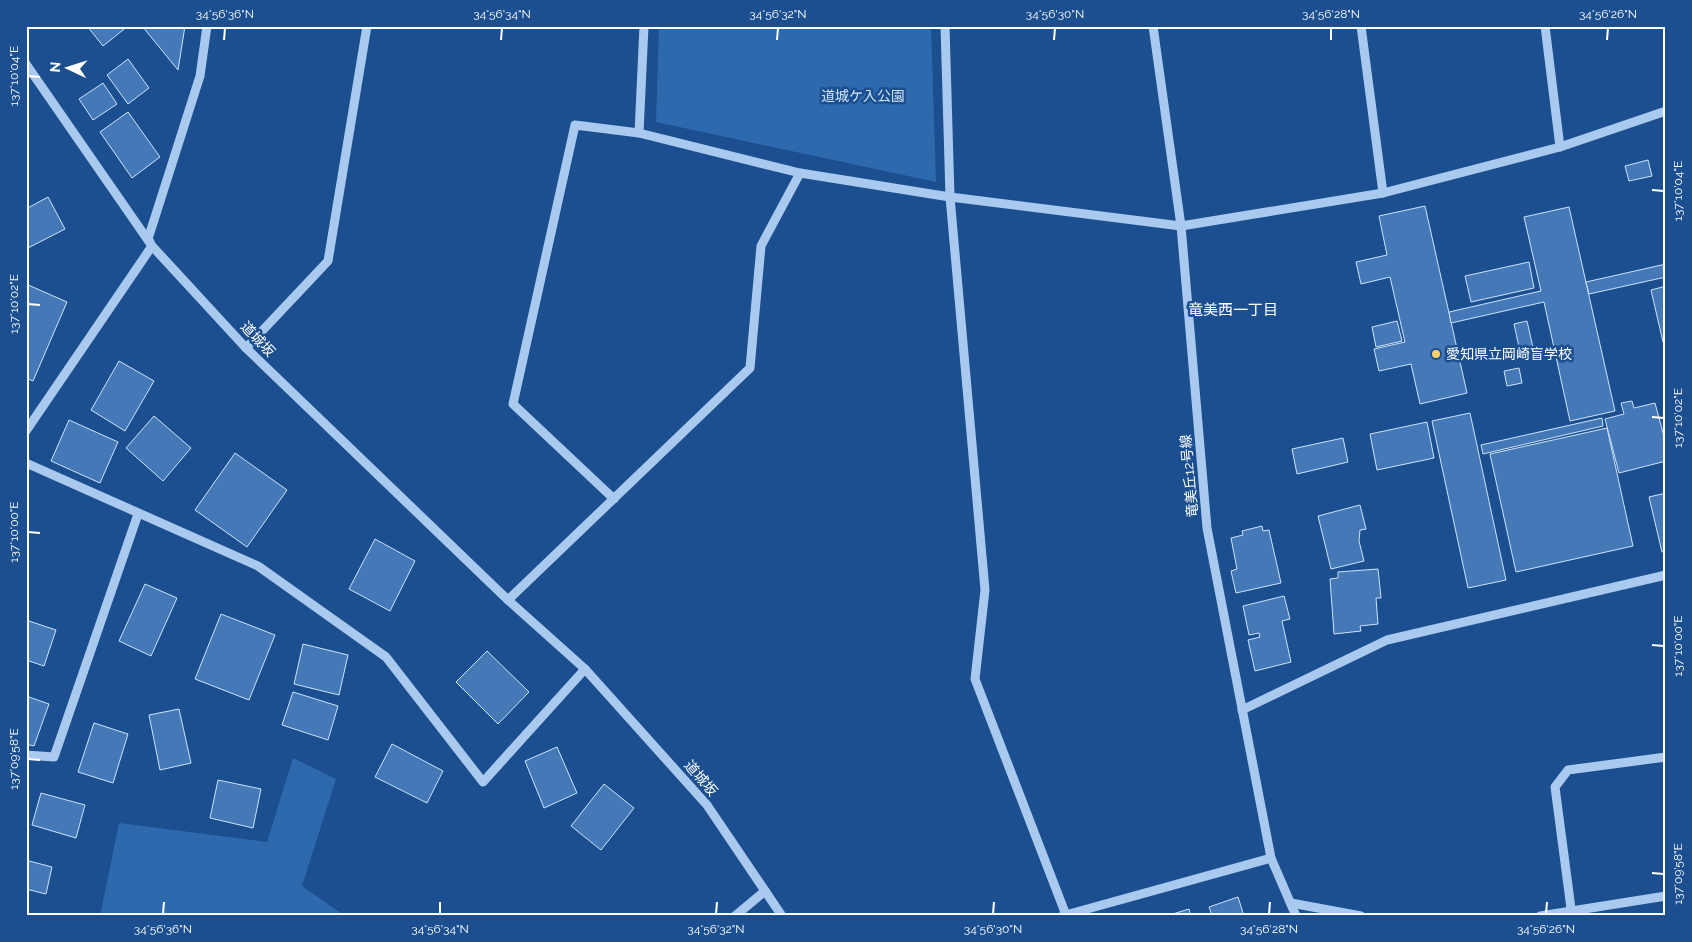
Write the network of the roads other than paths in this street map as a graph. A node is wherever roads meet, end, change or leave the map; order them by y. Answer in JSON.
{"nodes":[{"id":1,"x":207,"y":26,"type":"edge"},
{"id":2,"x":367,"y":26,"type":"edge"},
{"id":3,"x":644,"y":26,"type":"edge"},
{"id":4,"x":945,"y":26,"type":"edge"},
{"id":5,"x":1153,"y":26,"type":"edge"},
{"id":6,"x":1361,"y":26,"type":"edge"},
{"id":7,"x":1544,"y":26,"type":"edge"},
{"id":8,"x":26,"y":64,"type":"edge"},
{"id":9,"x":1666,"y":111,"type":"edge"},
{"id":10,"x":640,"y":133,"type":"junction"},
{"id":11,"x":1560,"y":147,"type":"junction"},
{"id":12,"x":800,"y":173,"type":"junction"},
{"id":13,"x":1383,"y":193,"type":"junction"},
{"id":14,"x":950,"y":197,"type":"junction"},
{"id":15,"x":1181,"y":226,"type":"junction"},
{"id":16,"x":150,"y":243,"type":"junction"},
{"id":17,"x":246,"y":348,"type":"junction"},
{"id":18,"x":26,"y":431,"type":"edge"},
{"id":19,"x":26,"y":463,"type":"edge"},
{"id":20,"x":614,"y":499,"type":"junction"},
{"id":21,"x":138,"y":514,"type":"junction"},
{"id":22,"x":1666,"y":574,"type":"edge"},
{"id":23,"x":508,"y":600,"type":"junction"},
{"id":24,"x":585,"y":669,"type":"junction"},
{"id":25,"x":1242,"y":710,"type":"junction"},
{"id":26,"x":26,"y":755,"type":"edge"},
{"id":27,"x":1666,"y":757,"type":"edge"},
{"id":28,"x":1272,"y":858,"type":"junction"},
{"id":29,"x":765,"y":891,"type":"junction"},
{"id":30,"x":1666,"y":896,"type":"edge"},
{"id":31,"x":1291,"y":903,"type":"junction"},
{"id":32,"x":1571,"y":914,"type":"edge"},
{"id":33,"x":1064,"y":915,"type":"edge"},
{"id":34,"x":735,"y":916,"type":"edge"},
{"id":35,"x":782,"y":916,"type":"edge"},
{"id":36,"x":1296,"y":916,"type":"edge"},
{"id":37,"x":1361,"y":916,"type":"edge"},
{"id":38,"x":1540,"y":916,"type":"edge"}],
"edges":[{"from":1,"to":16,"type":"street"},
{"from":2,"to":17,"type":"street"},
{"from":3,"to":10,"type":"street"},
{"from":4,"to":14,"type":"street"},
{"from":5,"to":15,"type":"street","name":"竜美丘12号線"},
{"from":6,"to":13,"type":"street"},
{"from":7,"to":11,"type":"street"},
{"from":8,"to":16,"type":"street","name":"道城坂"},
{"from":9,"to":11,"type":"street"},
{"from":10,"to":12,"type":"street"},
{"from":10,"to":20,"type":"street"},
{"from":11,"to":13,"type":"street"},
{"from":12,"to":14,"type":"street"},
{"from":12,"to":20,"type":"street"},
{"from":13,"to":15,"type":"street"},
{"from":14,"to":15,"type":"street"},
{"from":14,"to":33,"type":"street"},
{"from":15,"to":25,"type":"street","name":"竜美丘12号線"},
{"from":16,"to":17,"type":"street","name":"道城坂"},
{"from":16,"to":18,"type":"street"},
{"from":17,"to":23,"type":"street","name":"道城坂"},
{"from":19,"to":21,"type":"street"},
{"from":20,"to":23,"type":"street"},
{"from":21,"to":24,"type":"street"},
{"from":21,"to":26,"type":"street"},
{"from":22,"to":25,"type":"street"},
{"from":23,"to":24,"type":"street","name":"道城坂"},
{"from":24,"to":29,"type":"street","name":"道城坂"},
{"from":25,"to":28,"type":"street","name":"竜美丘12号線"},
{"from":27,"to":32,"type":"street"},
{"from":28,"to":31,"type":"street","name":"竜美丘12号線"},
{"from":28,"to":33,"type":"street"},
{"from":29,"to":34,"type":"street"},
{"from":29,"to":35,"type":"street","name":"道城坂"},
{"from":30,"to":32,"type":"street"},
{"from":31,"to":36,"type":"street","name":"竜美丘12号線"},
{"from":31,"to":37,"type":"street"},
{"from":32,"to":38,"type":"street"}]}
